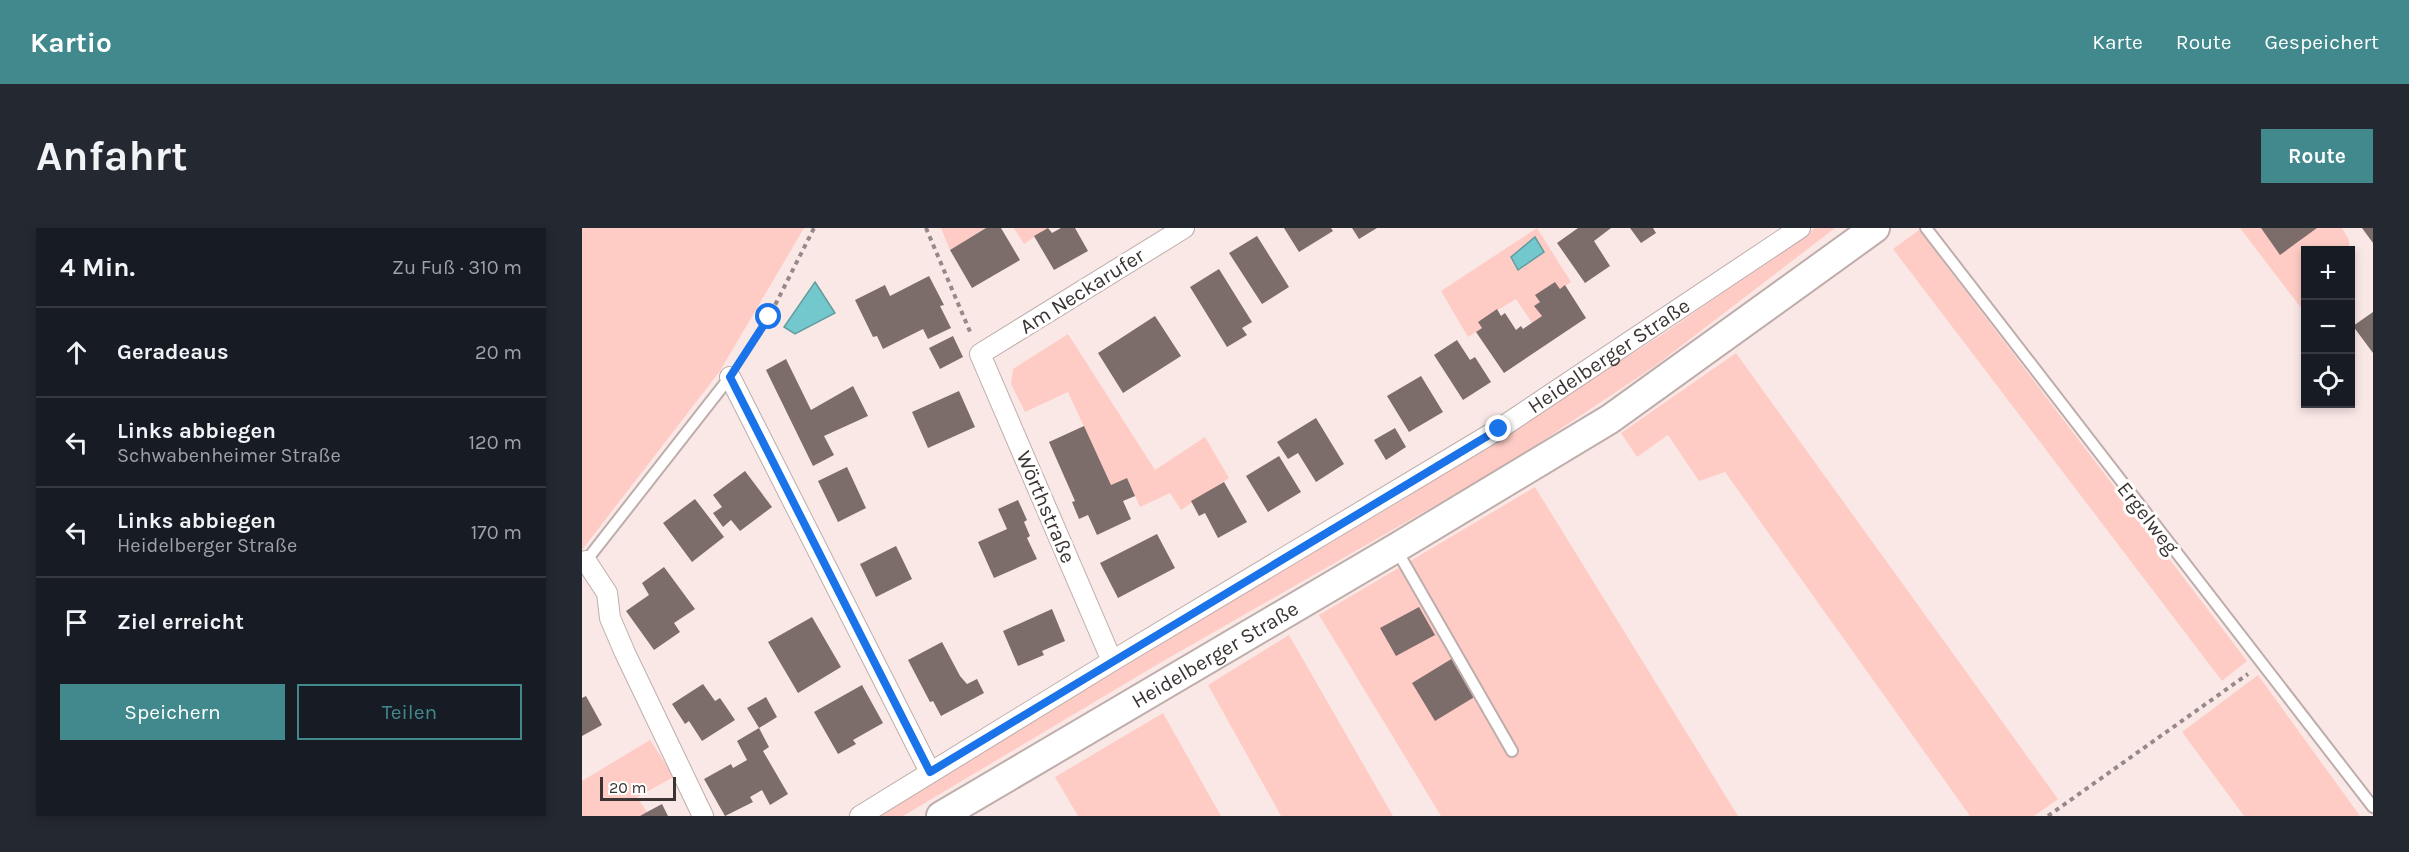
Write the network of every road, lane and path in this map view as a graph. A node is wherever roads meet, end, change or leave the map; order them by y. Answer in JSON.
{"nodes":[{"id":1,"x":814,"y":228,"type":"edge"},
{"id":2,"x":927,"y":228,"type":"edge"},
{"id":3,"x":1184,"y":228,"type":"edge"},
{"id":4,"x":1800,"y":228,"type":"edge"},
{"id":5,"x":1875,"y":228,"type":"edge"},
{"id":6,"x":1926,"y":228,"type":"edge"},
{"id":7,"x":980,"y":354,"type":"junction"},
{"id":8,"x":730,"y":377,"type":"junction"},
{"id":9,"x":1396,"y":548,"type":"junction"},
{"id":10,"x":586,"y":561,"type":"joint"},
{"id":11,"x":1112,"y":660,"type":"junction"},
{"id":12,"x":2261,"y":665,"type":"junction"},
{"id":13,"x":1512,"y":751,"type":"dead end"},
{"id":14,"x":930,"y":772,"type":"junction"},
{"id":15,"x":2373,"y":807,"type":"edge"},
{"id":16,"x":703,"y":816,"type":"edge"},
{"id":17,"x":860,"y":816,"type":"edge"},
{"id":18,"x":941,"y":816,"type":"edge"},
{"id":19,"x":2048,"y":816,"type":"edge"}],
"edges":[{"from":1,"to":8,"type":"path"},
{"from":2,"to":7,"type":"path"},
{"from":3,"to":7,"type":"street","name":"Am Neckarufer"},
{"from":4,"to":11,"type":"street","name":"Heidelberger Straße"},
{"from":5,"to":9,"type":"main road","name":"Heidelberger Straße"},
{"from":6,"to":12,"type":"lane","name":"Ergelweg"},
{"from":7,"to":11,"type":"street","name":"Wörthstraße"},
{"from":8,"to":10,"type":"lane"},
{"from":8,"to":14,"type":"street"},
{"from":9,"to":13,"type":"lane"},
{"from":9,"to":18,"type":"main road","name":"Heidelberger Straße"},
{"from":10,"to":16,"type":"street"},
{"from":11,"to":14,"type":"street","name":"Heidelberger Straße"},
{"from":12,"to":15,"type":"lane","name":"Ergelweg"},
{"from":12,"to":19,"type":"path"},
{"from":14,"to":17,"type":"street","name":"Heidelberger Straße"}]}
